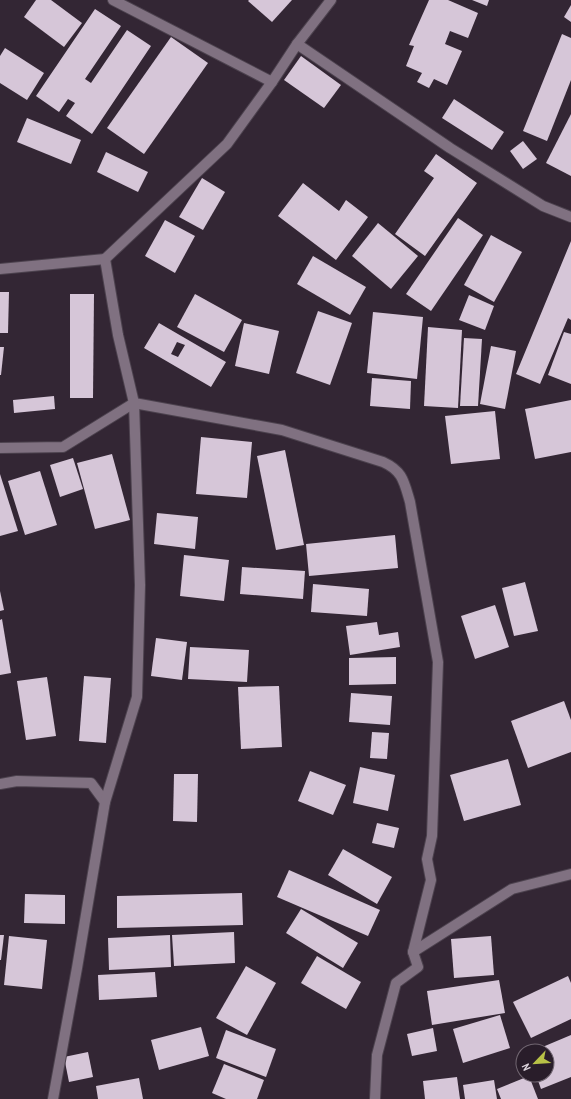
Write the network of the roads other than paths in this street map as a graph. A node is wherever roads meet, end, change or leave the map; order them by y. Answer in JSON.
{"nodes":[{"id":1,"x":113,"y":0,"type":"edge"},
{"id":2,"x":331,"y":0,"type":"edge"},
{"id":3,"x":296,"y":44,"type":"junction"},
{"id":4,"x":272,"y":82,"type":"junction"},
{"id":5,"x":571,"y":217,"type":"edge"},
{"id":6,"x":105,"y":259,"type":"junction"},
{"id":7,"x":0,"y":269,"type":"edge"},
{"id":8,"x":134,"y":403,"type":"junction"},
{"id":9,"x":0,"y":448,"type":"edge"},
{"id":10,"x":0,"y":784,"type":"edge"},
{"id":11,"x":105,"y":802,"type":"junction"},
{"id":12,"x":571,"y":874,"type":"edge"},
{"id":13,"x":413,"y":952,"type":"junction"},
{"id":14,"x":53,"y":1099,"type":"edge"},
{"id":15,"x":375,"y":1099,"type":"edge"}],
"edges":[{"from":1,"to":4,"type":"street"},
{"from":2,"to":3,"type":"street"},
{"from":3,"to":4,"type":"street"},
{"from":3,"to":5,"type":"street"},
{"from":4,"to":6,"type":"street"},
{"from":6,"to":7,"type":"street"},
{"from":6,"to":8,"type":"street"},
{"from":8,"to":9,"type":"street"},
{"from":8,"to":11,"type":"street"},
{"from":8,"to":13,"type":"street"},
{"from":10,"to":11,"type":"street"},
{"from":11,"to":14,"type":"street"},
{"from":12,"to":13,"type":"street"},
{"from":13,"to":15,"type":"street"}]}
